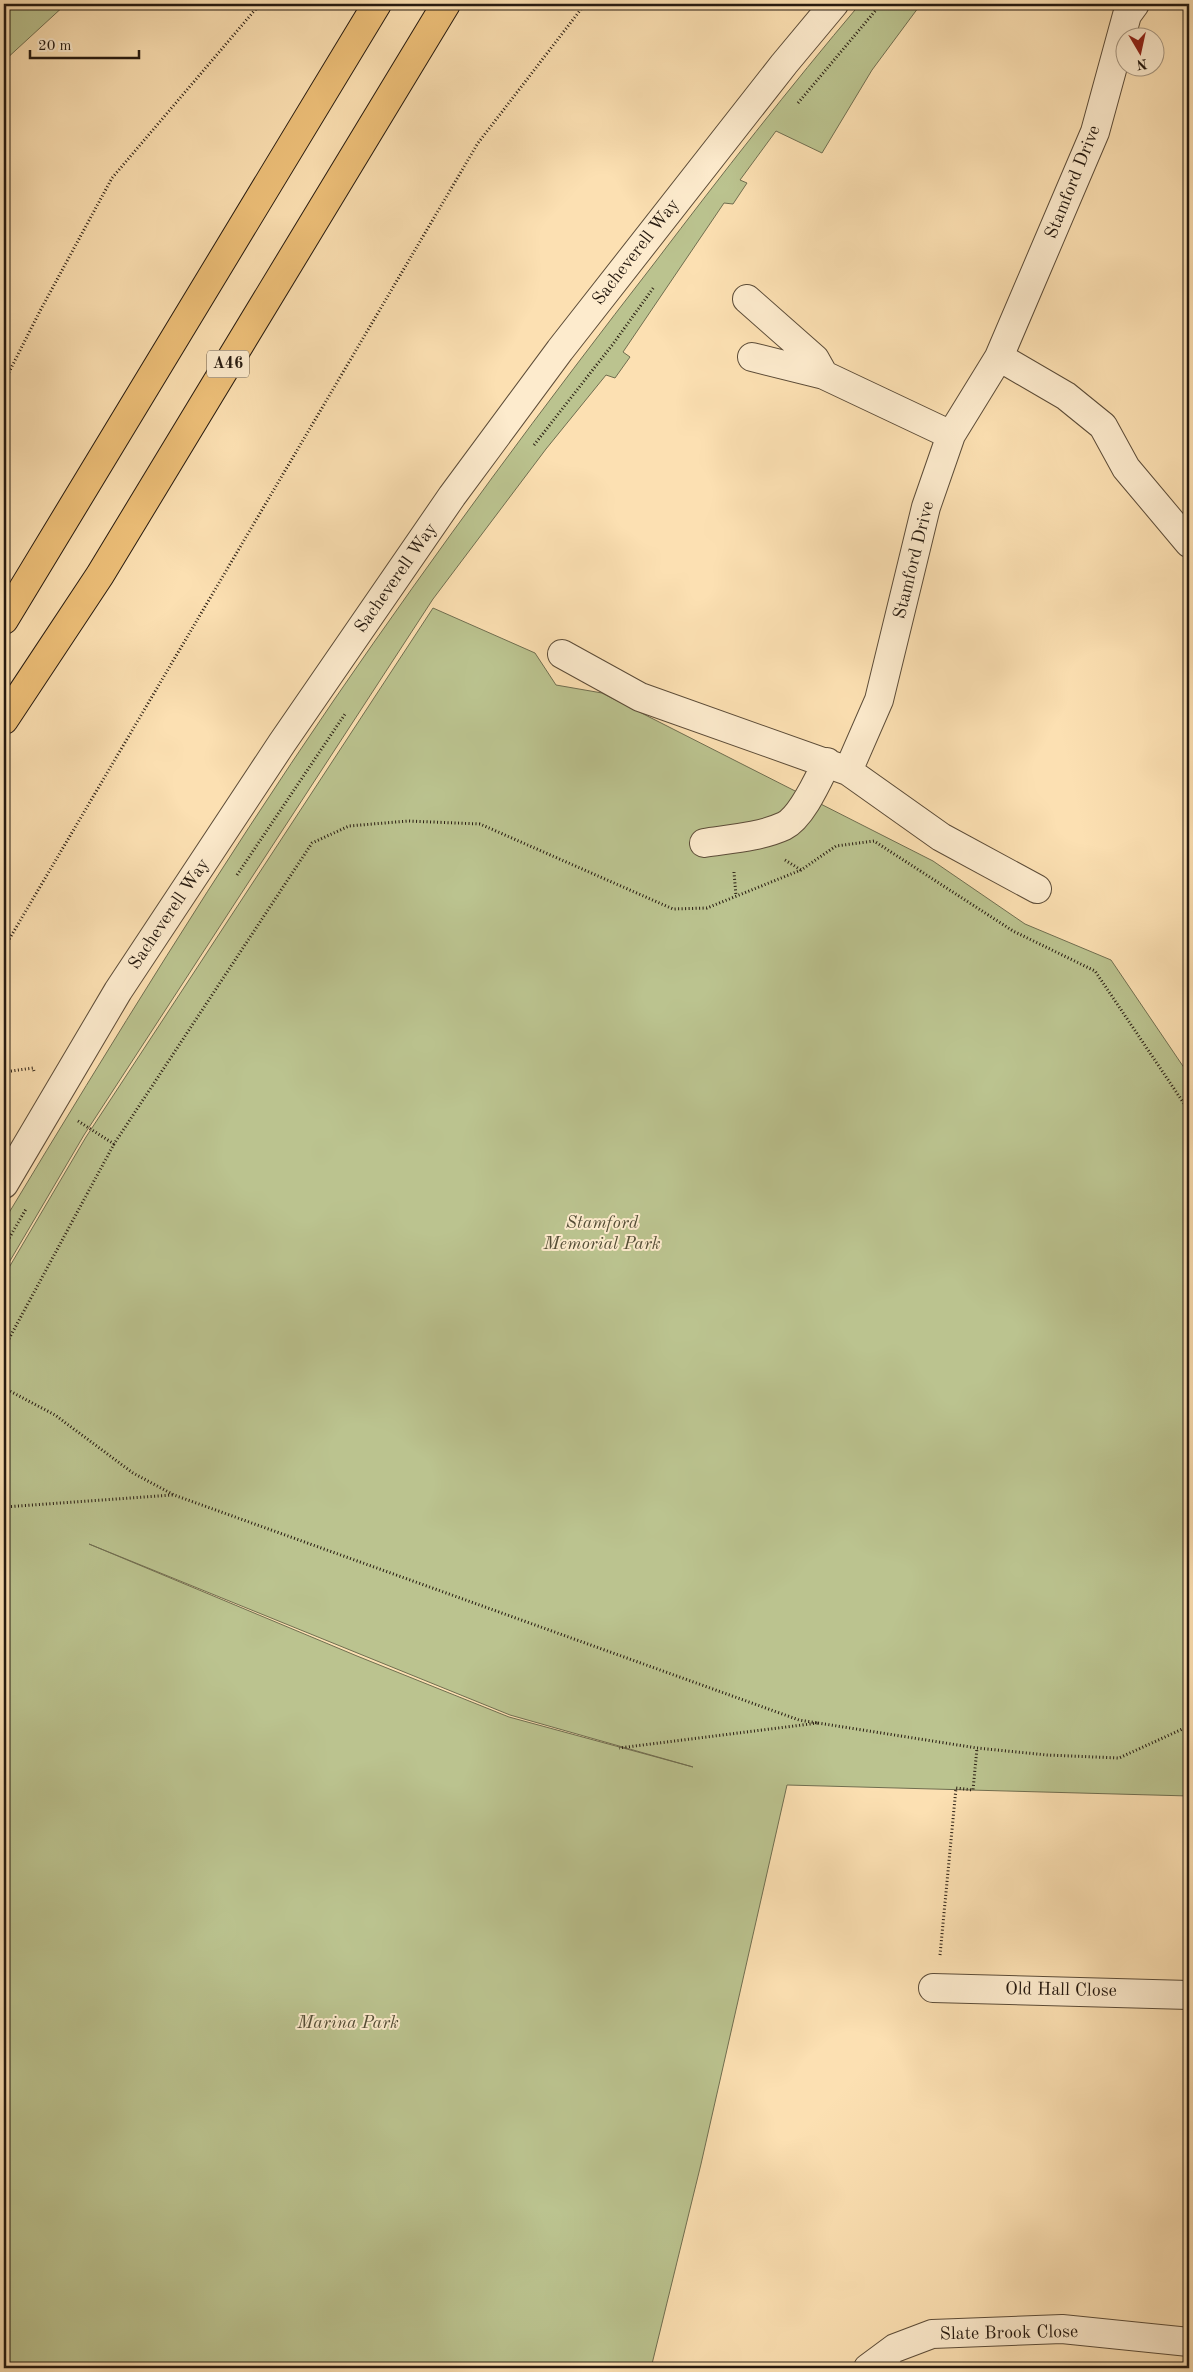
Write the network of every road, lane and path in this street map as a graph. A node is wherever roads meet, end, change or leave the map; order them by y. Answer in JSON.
{"nodes":[{"id":1,"x":260,"y":4,"type":"edge"},
{"id":2,"x":377,"y":4,"type":"edge"},
{"id":3,"x":446,"y":4,"type":"edge"},
{"id":4,"x":585,"y":4,"type":"edge"},
{"id":5,"x":834,"y":4,"type":"edge"},
{"id":6,"x":880,"y":4,"type":"edge"},
{"id":7,"x":1135,"y":4,"type":"edge"},
{"id":8,"x":797,"y":104,"type":"dead end"},
{"id":9,"x":659,"y":280,"type":"dead end"},
{"id":10,"x":747,"y":299,"type":"dead end"},
{"id":11,"x":752,"y":356,"type":"dead end"},
{"id":12,"x":999,"y":357,"type":"junction"},
{"id":13,"x":824,"y":375,"type":"junction"},
{"id":14,"x":4,"y":382,"type":"edge"},
{"id":15,"x":952,"y":436,"type":"junction"},
{"id":16,"x":529,"y":450,"type":"dead end"},
{"id":17,"x":1186,"y":534,"type":"edge"},
{"id":18,"x":4,"y":620,"type":"edge"},
{"id":19,"x":562,"y":654,"type":"dead end"},
{"id":20,"x":347,"y":711,"type":"dead end"},
{"id":21,"x":4,"y":720,"type":"edge"},
{"id":22,"x":837,"y":766,"type":"junction"},
{"id":23,"x":704,"y":843,"type":"dead end"},
{"id":24,"x":232,"y":883,"type":"dead end"},
{"id":25,"x":1037,"y":889,"type":"dead end"},
{"id":26,"x":4,"y":948,"type":"edge"},
{"id":27,"x":51,"y":1104,"type":"junction"},
{"id":28,"x":1189,"y":1111,"type":"edge"},
{"id":29,"x":84,"y":1113,"type":"dead end"},
{"id":30,"x":79,"y":1122,"type":"junction"},
{"id":31,"x":74,"y":1130,"type":"dead end"},
{"id":32,"x":114,"y":1144,"type":"junction"},
{"id":33,"x":4,"y":1184,"type":"edge"},
{"id":34,"x":28,"y":1205,"type":"dead end"},
{"id":35,"x":4,"y":1247,"type":"edge"},
{"id":36,"x":4,"y":1348,"type":"edge"},
{"id":37,"x":4,"y":1388,"type":"edge"},
{"id":38,"x":174,"y":1495,"type":"junction"},
{"id":39,"x":4,"y":1507,"type":"edge"},
{"id":40,"x":818,"y":1723,"type":"junction"},
{"id":41,"x":1189,"y":1726,"type":"edge"},
{"id":42,"x":619,"y":1748,"type":"dead end"},
{"id":43,"x":977,"y":1748,"type":"junction"},
{"id":44,"x":933,"y":1988,"type":"joint"},
{"id":45,"x":1189,"y":1995,"type":"edge"},
{"id":46,"x":1189,"y":2342,"type":"edge"},
{"id":47,"x":868,"y":2368,"type":"edge"}],
"edges":[{"from":1,"to":14,"type":"path"},
{"from":2,"to":18,"type":"highway"},
{"from":3,"to":21,"type":"highway","number":"A46"},
{"from":4,"to":26,"type":"path"},
{"from":5,"to":27,"type":"street","name":"Sacheverell Way"},
{"from":6,"to":8,"type":"path"},
{"from":7,"to":12,"type":"street","name":"Stamford Drive"},
{"from":9,"to":16,"type":"path"},
{"from":10,"to":13,"type":"street"},
{"from":11,"to":13,"type":"street"},
{"from":12,"to":15,"type":"street","name":"Stamford Drive"},
{"from":12,"to":17,"type":"street"},
{"from":13,"to":15,"type":"street"},
{"from":15,"to":22,"type":"street","name":"Stamford Drive"},
{"from":19,"to":22,"type":"street"},
{"from":20,"to":24,"type":"path"},
{"from":22,"to":23,"type":"street","name":"Stamford Drive"},
{"from":22,"to":25,"type":"street"},
{"from":27,"to":30,"type":"path"},
{"from":27,"to":33,"type":"street","name":"Sacheverell Way"},
{"from":28,"to":32,"type":"path"},
{"from":29,"to":30,"type":"path"},
{"from":30,"to":31,"type":"path"},
{"from":30,"to":32,"type":"path"},
{"from":32,"to":36,"type":"path"},
{"from":34,"to":35,"type":"path"},
{"from":37,"to":38,"type":"path"},
{"from":38,"to":39,"type":"path"},
{"from":38,"to":40,"type":"path"},
{"from":40,"to":42,"type":"path"},
{"from":40,"to":43,"type":"path"},
{"from":41,"to":43,"type":"path"},
{"from":43,"to":44,"type":"path"},
{"from":44,"to":45,"type":"street","name":"Old Hall Close"},
{"from":46,"to":47,"type":"street","name":"Slate Brook Close"}]}
